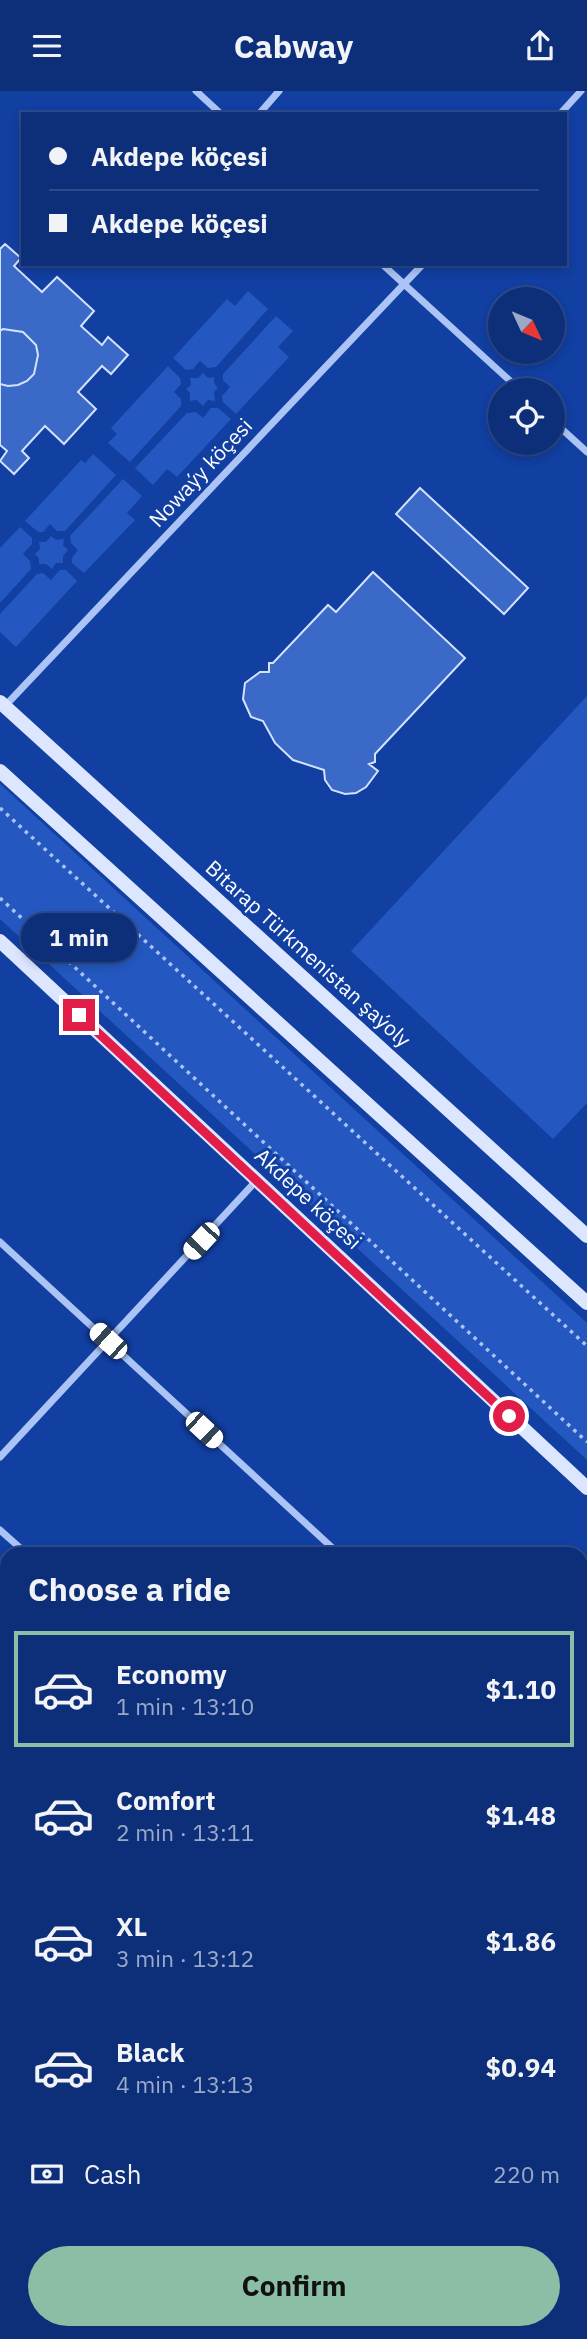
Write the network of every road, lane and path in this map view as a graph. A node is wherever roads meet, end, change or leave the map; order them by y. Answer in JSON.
{"nodes":[{"id":1,"x":196,"y":91,"type":"edge"},
{"id":2,"x":279,"y":91,"type":"edge"},
{"id":3,"x":581,"y":91,"type":"edge"},
{"id":4,"x":218,"y":112,"type":"edge"},
{"id":5,"x":261,"y":112,"type":"edge"},
{"id":6,"x":562,"y":112,"type":"edge"},
{"id":7,"x":384,"y":266,"type":"edge"},
{"id":8,"x":421,"y":266,"type":"edge"},
{"id":9,"x":404,"y":285,"type":"junction"},
{"id":10,"x":507,"y":378,"type":"edge"},
{"id":11,"x":565,"y":431,"type":"edge"},
{"id":12,"x":585,"y":447,"type":"edge"},
{"id":13,"x":2,"y":704,"type":"edge"},
{"id":14,"x":0,"y":771,"type":"edge"},
{"id":15,"x":0,"y":808,"type":"edge"},
{"id":16,"x":0,"y":898,"type":"edge"},
{"id":17,"x":0,"y":941,"type":"edge"},
{"id":18,"x":257,"y":1180,"type":"junction"},
{"id":19,"x":587,"y":1236,"type":"edge"},
{"id":20,"x":0,"y":1242,"type":"edge"},
{"id":21,"x":587,"y":1303,"type":"edge"},
{"id":22,"x":108,"y":1341,"type":"junction"},
{"id":23,"x":587,"y":1346,"type":"edge"},
{"id":24,"x":587,"y":1442,"type":"edge"},
{"id":25,"x":0,"y":1457,"type":"edge"},
{"id":26,"x":587,"y":1488,"type":"edge"},
{"id":27,"x":0,"y":1530,"type":"edge"},
{"id":28,"x":19,"y":1547,"type":"edge"},
{"id":29,"x":331,"y":1547,"type":"edge"}],
"edges":[{"from":1,"to":4,"type":"street"},
{"from":2,"to":5,"type":"street"},
{"from":3,"to":6,"type":"street"},
{"from":7,"to":9,"type":"street"},
{"from":8,"to":9,"type":"street","name":"Nowaýy köçesi"},
{"from":9,"to":10,"type":"street"},
{"from":9,"to":13,"type":"street","name":"Nowaýy köçesi"},
{"from":11,"to":12,"type":"street"},
{"from":13,"to":19,"type":"main road","name":"Bitarap Türkmenistan şaýoly"},
{"from":14,"to":21,"type":"main road"},
{"from":15,"to":23,"type":"path"},
{"from":16,"to":24,"type":"path"},
{"from":17,"to":18,"type":"main road","name":"Akdepe köçesi"},
{"from":18,"to":22,"type":"street"},
{"from":18,"to":26,"type":"main road","name":"Akdepe köçesi"},
{"from":20,"to":22,"type":"street"},
{"from":22,"to":25,"type":"street"},
{"from":22,"to":29,"type":"street"},
{"from":27,"to":28,"type":"street"}]}
